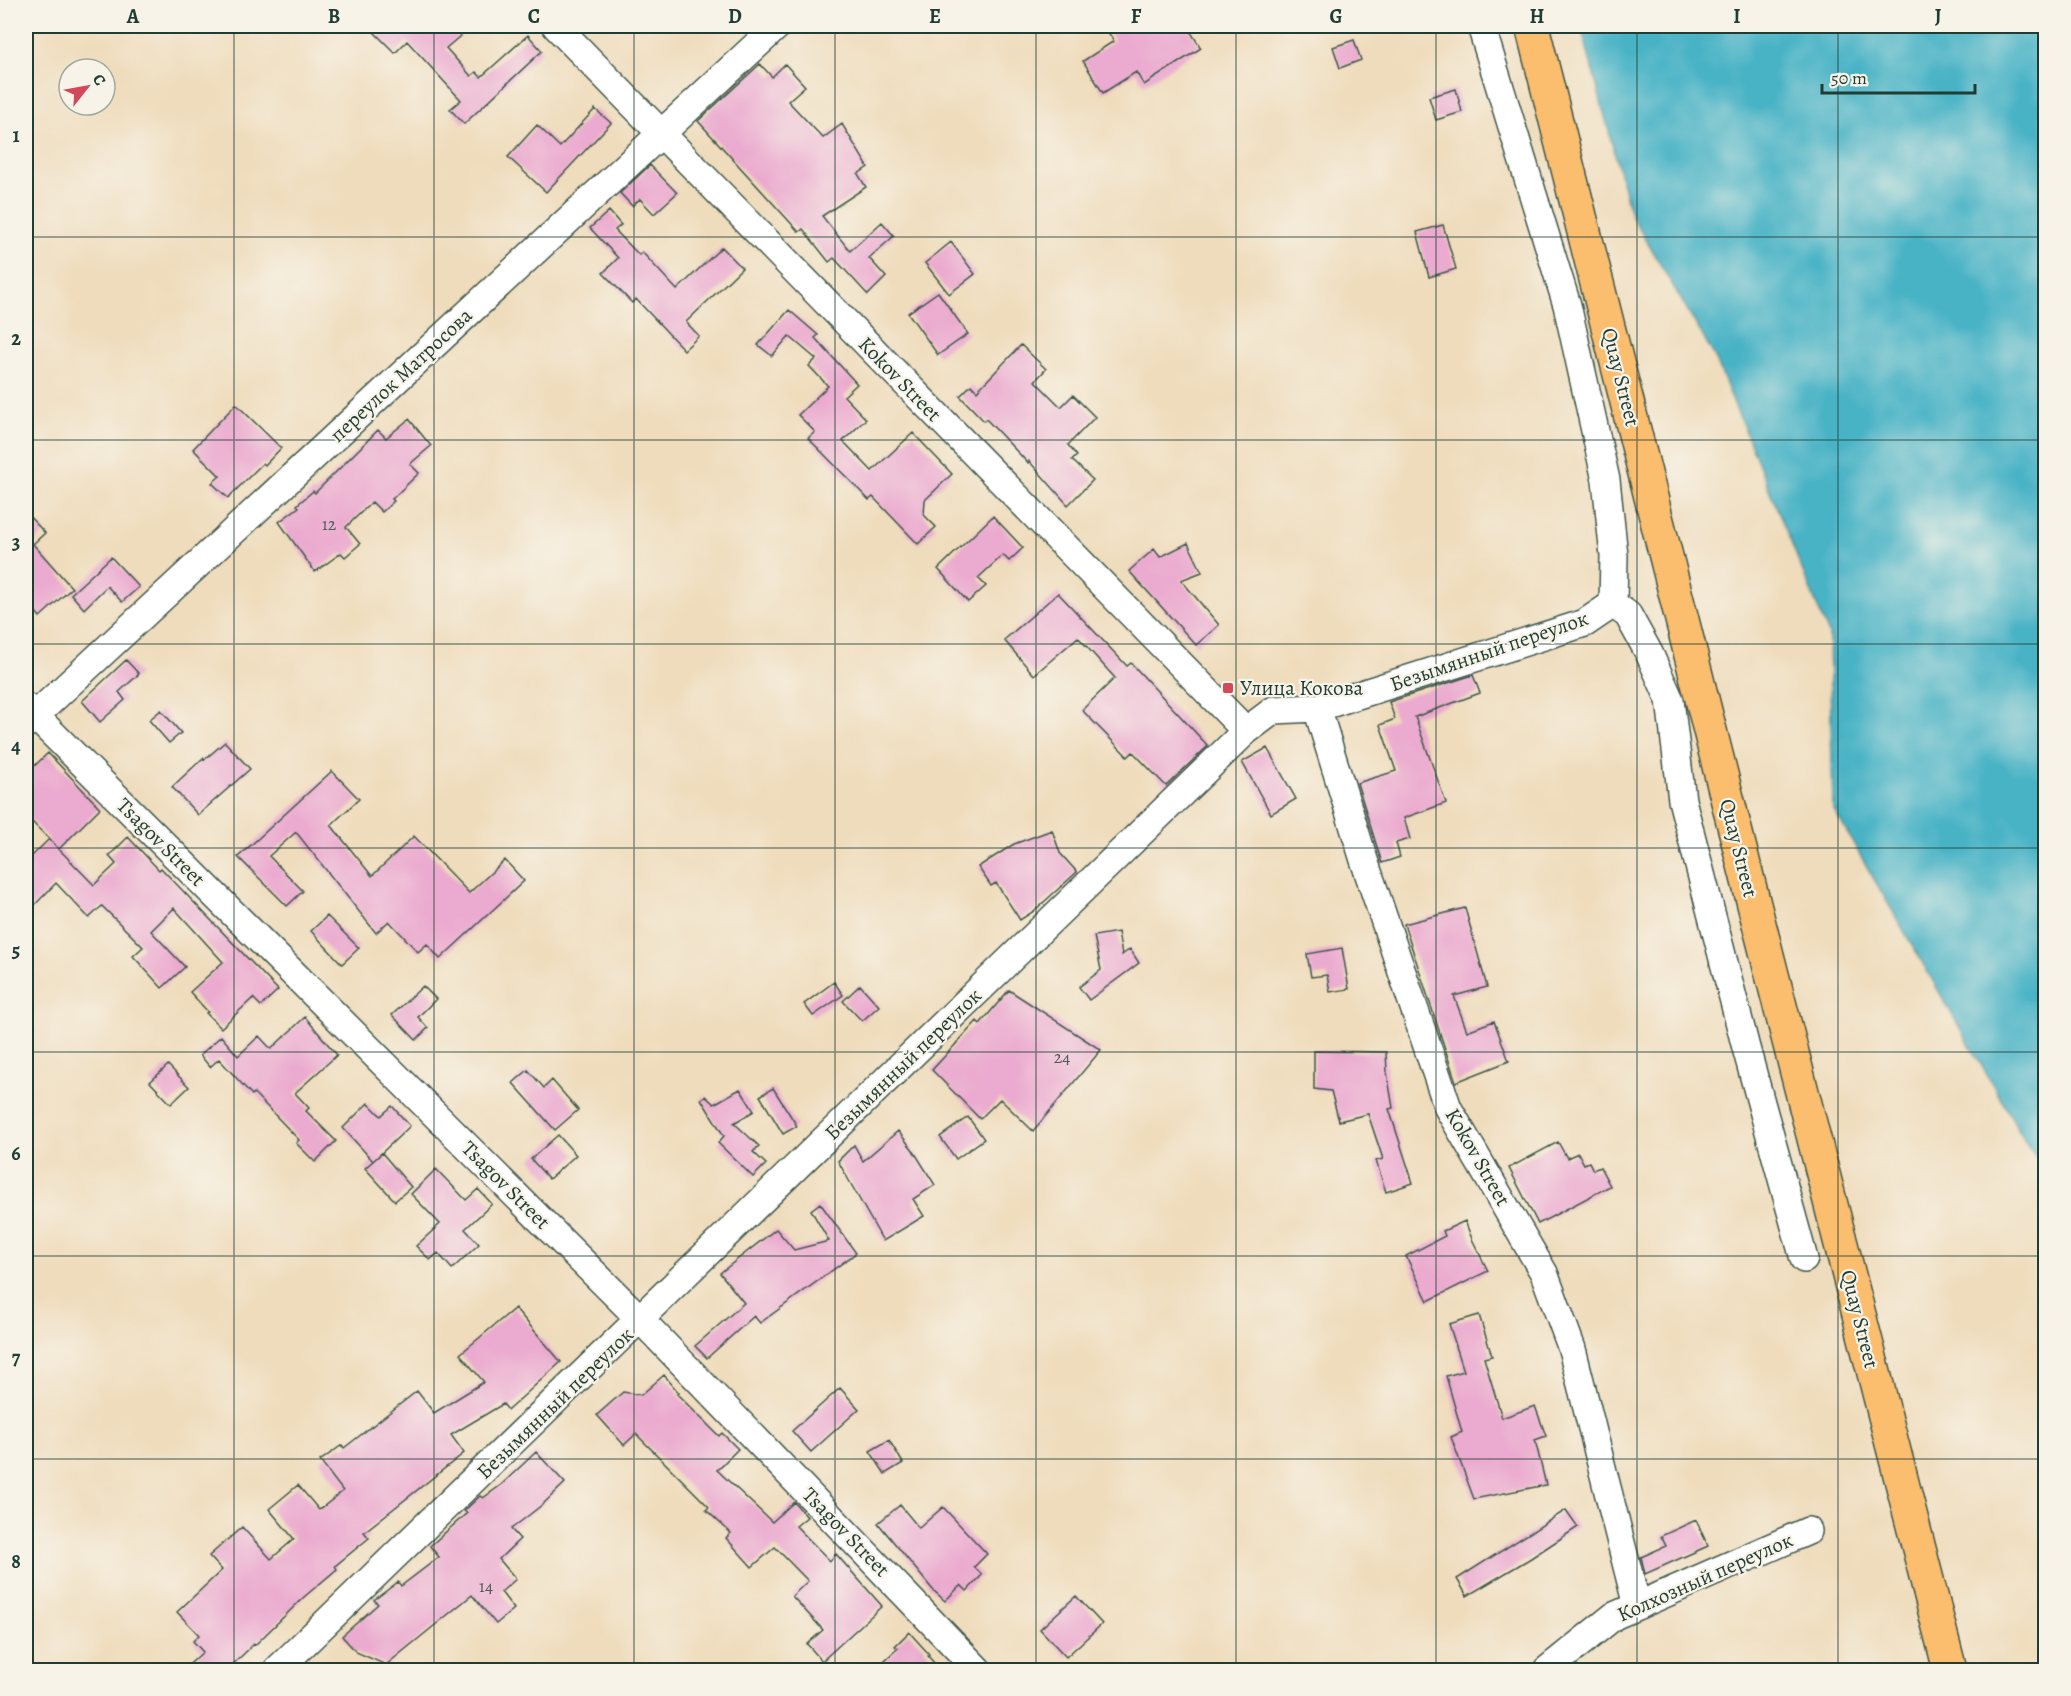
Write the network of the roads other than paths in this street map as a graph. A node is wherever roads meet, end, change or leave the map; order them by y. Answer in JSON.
{"nodes":[{"id":1,"x":556,"y":26,"type":"edge"},
{"id":2,"x":777,"y":26,"type":"edge"},
{"id":3,"x":1481,"y":26,"type":"edge"},
{"id":4,"x":1532,"y":26,"type":"edge"},
{"id":5,"x":660,"y":134,"type":"junction"},
{"id":6,"x":1613,"y":604,"type":"junction"},
{"id":7,"x":1317,"y":708,"type":"junction"},
{"id":8,"x":28,"y":716,"type":"edge"},
{"id":9,"x":1246,"y":731,"type":"junction"},
{"id":10,"x":1804,"y":1259,"type":"dead end"},
{"id":11,"x":641,"y":1320,"type":"junction"},
{"id":12,"x":1808,"y":1531,"type":"dead end"},
{"id":13,"x":1637,"y":1606,"type":"junction"},
{"id":14,"x":278,"y":1671,"type":"edge"},
{"id":15,"x":978,"y":1671,"type":"edge"},
{"id":16,"x":1547,"y":1671,"type":"edge"},
{"id":17,"x":1950,"y":1671,"type":"edge"}],
"edges":[{"from":1,"to":5,"type":"street","name":"Kokov Street"},
{"from":2,"to":5,"type":"street","name":"переулок Матросова"},
{"from":3,"to":6,"type":"street"},
{"from":4,"to":17,"type":"main road","name":"Quay Street"},
{"from":5,"to":8,"type":"street","name":"переулок Матросова"},
{"from":5,"to":9,"type":"street","name":"Kokov Street"},
{"from":6,"to":7,"type":"street","name":"Безымянный переулок"},
{"from":6,"to":10,"type":"street"},
{"from":7,"to":9,"type":"street","name":"Безымянный переулок"},
{"from":7,"to":13,"type":"street","name":"Kokov Street"},
{"from":8,"to":11,"type":"street","name":"Tsagov Street"},
{"from":9,"to":11,"type":"street","name":"Безымянный переулок"},
{"from":11,"to":14,"type":"street","name":"Безымянный переулок"},
{"from":11,"to":15,"type":"street","name":"Tsagov Street"},
{"from":12,"to":13,"type":"street","name":"Колхозный переулок"},
{"from":13,"to":16,"type":"street","name":"Колхозный переулок"}]}
